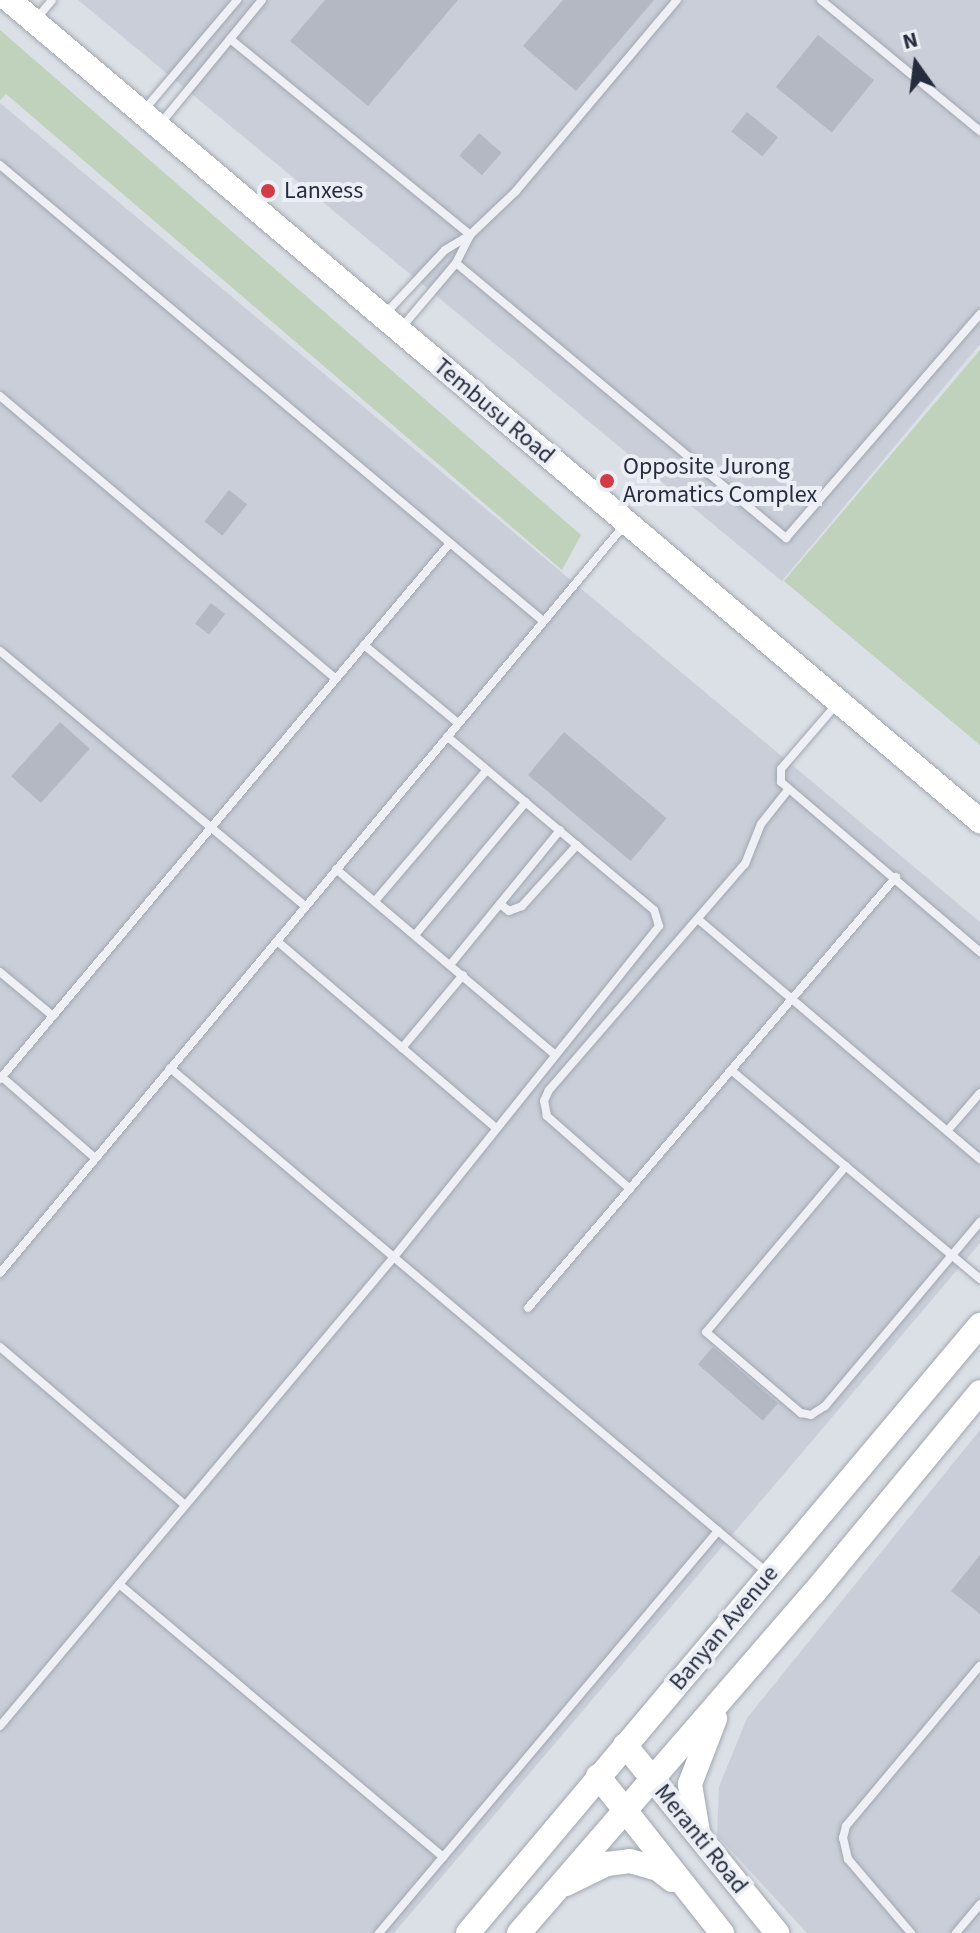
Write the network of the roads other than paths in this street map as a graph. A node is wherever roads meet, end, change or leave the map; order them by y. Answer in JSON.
{"nodes":[{"id":1,"x":9,"y":0,"type":"edge"},
{"id":2,"x":52,"y":0,"type":"edge"},
{"id":3,"x":237,"y":0,"type":"edge"},
{"id":4,"x":262,"y":0,"type":"edge"},
{"id":5,"x":677,"y":0,"type":"edge"},
{"id":6,"x":821,"y":0,"type":"edge"},
{"id":7,"x":34,"y":21,"type":"junction"},
{"id":8,"x":230,"y":39,"type":"junction"},
{"id":9,"x":150,"y":119,"type":"junction"},
{"id":10,"x":980,"y":131,"type":"edge"},
{"id":11,"x":0,"y":165,"type":"edge"},
{"id":12,"x":470,"y":235,"type":"junction"},
{"id":13,"x":456,"y":263,"type":"junction"},
{"id":14,"x":980,"y":314,"type":"edge"},
{"id":15,"x":391,"y":323,"type":"junction"},
{"id":16,"x":0,"y":396,"type":"edge"},
{"id":17,"x":627,"y":522,"type":"junction"},
{"id":18,"x":450,"y":543,"type":"junction"},
{"id":19,"x":543,"y":621,"type":"junction"},
{"id":20,"x":364,"y":645,"type":"junction"},
{"id":21,"x":0,"y":651,"type":"edge"},
{"id":22,"x":336,"y":679,"type":"junction"},
{"id":23,"x":839,"y":702,"type":"junction"},
{"id":24,"x":458,"y":723,"type":"junction"},
{"id":25,"x":447,"y":736,"type":"junction"},
{"id":26,"x":487,"y":770,"type":"junction"},
{"id":27,"x":788,"y":790,"type":"junction"},
{"id":28,"x":526,"y":802,"type":"junction"},
{"id":29,"x":980,"y":821,"type":"edge"},
{"id":30,"x":212,"y":826,"type":"junction"},
{"id":31,"x":560,"y":830,"type":"junction"},
{"id":32,"x":577,"y":845,"type":"junction"},
{"id":33,"x":336,"y":869,"type":"junction"},
{"id":34,"x":896,"y":877,"type":"junction"},
{"id":35,"x":375,"y":901,"type":"junction"},
{"id":36,"x":500,"y":904,"type":"junction"},
{"id":37,"x":305,"y":906,"type":"junction"},
{"id":38,"x":699,"y":920,"type":"junction"},
{"id":39,"x":415,"y":935,"type":"junction"},
{"id":40,"x":277,"y":941,"type":"junction"},
{"id":41,"x":980,"y":952,"type":"edge"},
{"id":42,"x":450,"y":965,"type":"junction"},
{"id":43,"x":0,"y":972,"type":"edge"},
{"id":44,"x":463,"y":975,"type":"junction"},
{"id":45,"x":792,"y":999,"type":"junction"},
{"id":46,"x":53,"y":1016,"type":"junction"},
{"id":47,"x":402,"y":1048,"type":"junction"},
{"id":48,"x":555,"y":1055,"type":"junction"},
{"id":49,"x":170,"y":1068,"type":"junction"},
{"id":50,"x":731,"y":1070,"type":"junction"},
{"id":51,"x":1,"y":1078,"type":"edge"},
{"id":52,"x":980,"y":1093,"type":"edge"},
{"id":53,"x":495,"y":1127,"type":"junction"},
{"id":54,"x":948,"y":1130,"type":"junction"},
{"id":55,"x":95,"y":1158,"type":"junction"},
{"id":56,"x":980,"y":1159,"type":"edge"},
{"id":57,"x":846,"y":1166,"type":"junction"},
{"id":58,"x":630,"y":1189,"type":"junction"},
{"id":59,"x":980,"y":1222,"type":"edge"},
{"id":60,"x":952,"y":1256,"type":"junction"},
{"id":61,"x":394,"y":1257,"type":"junction"},
{"id":62,"x":0,"y":1273,"type":"edge"},
{"id":63,"x":980,"y":1279,"type":"edge"},
{"id":64,"x":528,"y":1308,"type":"dead end"},
{"id":65,"x":980,"y":1325,"type":"edge"},
{"id":66,"x":0,"y":1347,"type":"edge"},
{"id":67,"x":980,"y":1392,"type":"edge"},
{"id":68,"x":185,"y":1505,"type":"junction"},
{"id":69,"x":718,"y":1531,"type":"junction"},
{"id":70,"x":769,"y":1574,"type":"junction"},
{"id":71,"x":119,"y":1584,"type":"junction"},
{"id":72,"x":979,"y":1670,"type":"edge"},
{"id":73,"x":724,"y":1698,"type":"junction"},
{"id":74,"x":0,"y":1726,"type":"edge"},
{"id":75,"x":625,"y":1745,"type":"junction"},
{"id":76,"x":598,"y":1776,"type":"junction"},
{"id":77,"x":653,"y":1780,"type":"junction"},
{"id":78,"x":625,"y":1811,"type":"junction"},
{"id":79,"x":700,"y":1838,"type":"junction"},
{"id":80,"x":443,"y":1857,"type":"junction"},
{"id":81,"x":554,"y":1891,"type":"junction"},
{"id":82,"x":686,"y":1891,"type":"junction"},
{"id":83,"x":980,"y":1904,"type":"edge"},
{"id":84,"x":379,"y":1933,"type":"edge"},
{"id":85,"x":468,"y":1933,"type":"edge"},
{"id":86,"x":519,"y":1933,"type":"edge"},
{"id":87,"x":722,"y":1933,"type":"edge"},
{"id":88,"x":777,"y":1933,"type":"edge"},
{"id":89,"x":911,"y":1933,"type":"edge"},
{"id":90,"x":956,"y":1933,"type":"edge"}],
"edges":[{"from":1,"to":7,"type":"street","name":"Tembusu Road"},
{"from":2,"to":7,"type":"lane"},
{"from":3,"to":9,"type":"lane"},
{"from":4,"to":8,"type":"lane"},
{"from":5,"to":12,"type":"lane"},
{"from":6,"to":10,"type":"lane"},
{"from":7,"to":9,"type":"street","name":"Tembusu Road"},
{"from":8,"to":9,"type":"lane"},
{"from":8,"to":12,"type":"lane"},
{"from":9,"to":15,"type":"street","name":"Tembusu Road"},
{"from":11,"to":18,"type":"lane"},
{"from":12,"to":13,"type":"lane"},
{"from":12,"to":15,"type":"lane"},
{"from":13,"to":14,"type":"lane"},
{"from":13,"to":15,"type":"lane"},
{"from":15,"to":17,"type":"street","name":"Tembusu Road"},
{"from":16,"to":22,"type":"lane"},
{"from":17,"to":19,"type":"lane"},
{"from":17,"to":23,"type":"street","name":"Tembusu Road"},
{"from":18,"to":19,"type":"lane"},
{"from":18,"to":20,"type":"lane"},
{"from":19,"to":24,"type":"lane"},
{"from":20,"to":22,"type":"lane"},
{"from":20,"to":24,"type":"lane"},
{"from":21,"to":30,"type":"lane"},
{"from":22,"to":30,"type":"lane"},
{"from":23,"to":27,"type":"lane"},
{"from":23,"to":29,"type":"street","name":"Tembusu Road"},
{"from":24,"to":25,"type":"lane"},
{"from":25,"to":26,"type":"lane"},
{"from":25,"to":33,"type":"lane"},
{"from":26,"to":28,"type":"lane"},
{"from":26,"to":35,"type":"lane"},
{"from":27,"to":34,"type":"lane"},
{"from":27,"to":38,"type":"lane"},
{"from":28,"to":31,"type":"lane"},
{"from":28,"to":39,"type":"lane"},
{"from":30,"to":37,"type":"lane"},
{"from":30,"to":46,"type":"lane"},
{"from":31,"to":32,"type":"lane"},
{"from":31,"to":36,"type":"lane"},
{"from":32,"to":36,"type":"lane"},
{"from":32,"to":48,"type":"lane"},
{"from":33,"to":35,"type":"lane"},
{"from":33,"to":37,"type":"lane"},
{"from":34,"to":41,"type":"lane"},
{"from":34,"to":45,"type":"lane"},
{"from":35,"to":39,"type":"lane"},
{"from":36,"to":42,"type":"lane"},
{"from":37,"to":40,"type":"lane"},
{"from":38,"to":45,"type":"lane"},
{"from":38,"to":58,"type":"lane"},
{"from":39,"to":42,"type":"lane"},
{"from":40,"to":47,"type":"lane"},
{"from":40,"to":49,"type":"lane"},
{"from":42,"to":44,"type":"lane"},
{"from":43,"to":46,"type":"lane"},
{"from":44,"to":47,"type":"lane"},
{"from":44,"to":48,"type":"lane"},
{"from":45,"to":50,"type":"lane"},
{"from":45,"to":54,"type":"lane"},
{"from":46,"to":51,"type":"lane"},
{"from":47,"to":53,"type":"lane"},
{"from":48,"to":53,"type":"lane"},
{"from":49,"to":55,"type":"lane"},
{"from":49,"to":61,"type":"lane"},
{"from":50,"to":57,"type":"lane"},
{"from":50,"to":58,"type":"lane"},
{"from":51,"to":55,"type":"lane"},
{"from":52,"to":54,"type":"lane"},
{"from":53,"to":61,"type":"lane"},
{"from":54,"to":56,"type":"lane"},
{"from":55,"to":62,"type":"lane"},
{"from":57,"to":60,"type":"lane"},
{"from":57,"to":60,"type":"lane"},
{"from":58,"to":64,"type":"lane"},
{"from":59,"to":60,"type":"lane"},
{"from":60,"to":63,"type":"lane"},
{"from":61,"to":68,"type":"lane"},
{"from":61,"to":69,"type":"lane"},
{"from":65,"to":70,"type":"street","name":"Banyan Avenue"},
{"from":66,"to":68,"type":"lane"},
{"from":67,"to":73,"type":"street","name":"Banyan Avenue"},
{"from":68,"to":71,"type":"lane"},
{"from":69,"to":70,"type":"lane"},
{"from":69,"to":80,"type":"lane"},
{"from":70,"to":75,"type":"street","name":"Banyan Avenue"},
{"from":71,"to":74,"type":"lane"},
{"from":71,"to":80,"type":"lane"},
{"from":72,"to":89,"type":"lane"},
{"from":73,"to":77,"type":"street","name":"Banyan Avenue"},
{"from":73,"to":79,"type":"street"},
{"from":75,"to":76,"type":"street","name":"Banyan Avenue"},
{"from":75,"to":77,"type":"street","name":"Meranti Road"},
{"from":76,"to":78,"type":"street","name":"Meranti Road"},
{"from":76,"to":85,"type":"street","name":"Banyan Avenue"},
{"from":77,"to":78,"type":"street","name":"Banyan Avenue"},
{"from":77,"to":79,"type":"street","name":"Meranti Road"},
{"from":78,"to":81,"type":"street","name":"Banyan Avenue"},
{"from":78,"to":82,"type":"street","name":"Meranti Road"},
{"from":79,"to":88,"type":"street","name":"Meranti Road"},
{"from":80,"to":84,"type":"lane"},
{"from":81,"to":82,"type":"street"},
{"from":81,"to":86,"type":"street","name":"Banyan Avenue"},
{"from":82,"to":87,"type":"street","name":"Meranti Road"},
{"from":83,"to":90,"type":"lane"}]}
